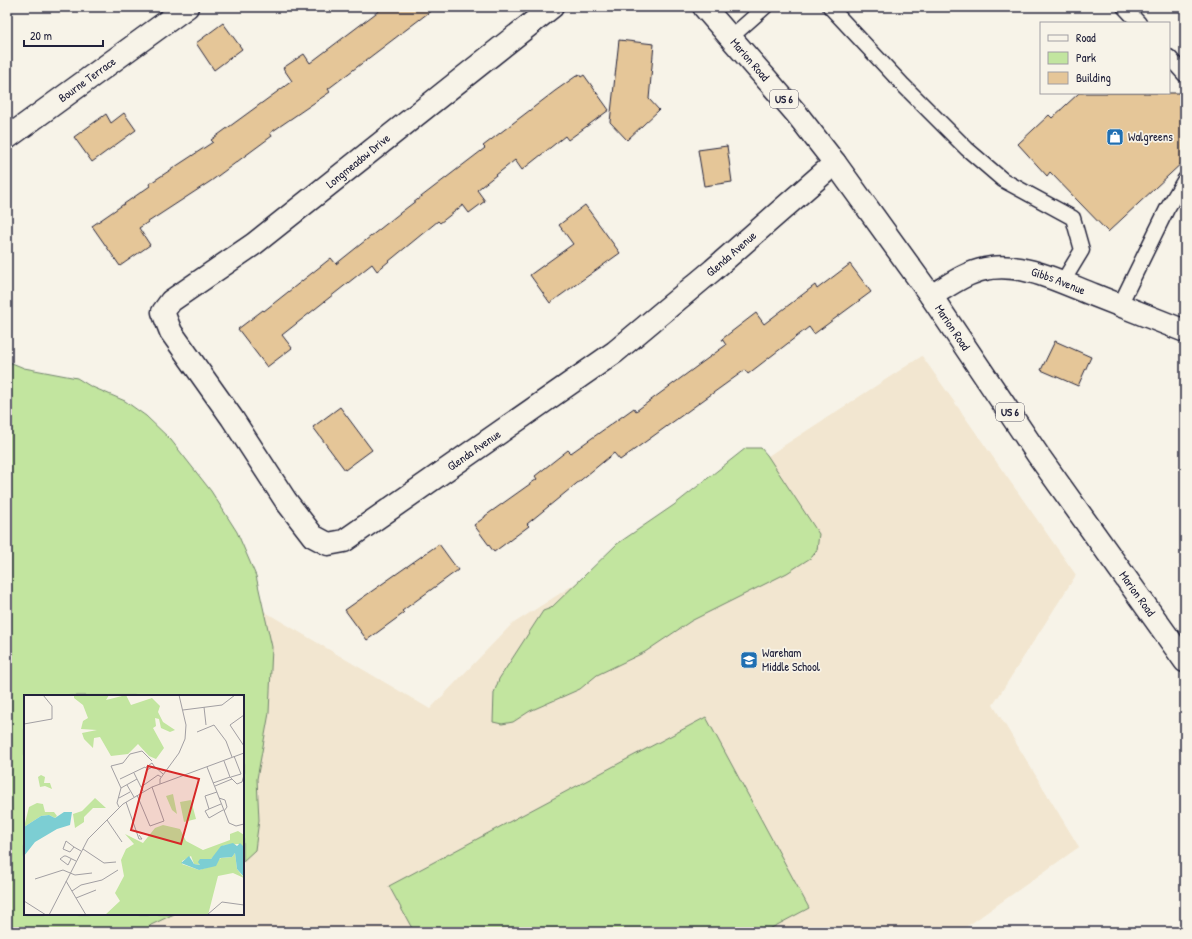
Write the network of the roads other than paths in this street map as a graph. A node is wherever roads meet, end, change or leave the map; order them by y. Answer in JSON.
{"nodes":[{"id":1,"x":187,"y":7,"type":"edge"},
{"id":2,"x":552,"y":7,"type":"edge"},
{"id":3,"x":704,"y":7,"type":"edge"},
{"id":4,"x":765,"y":7,"type":"edge"},
{"id":5,"x":830,"y":7,"type":"edge"},
{"id":6,"x":1124,"y":7,"type":"edge"},
{"id":7,"x":1138,"y":22,"type":"edge"},
{"id":8,"x":730,"y":38,"type":"junction"},
{"id":9,"x":1170,"y":58,"type":"edge"},
{"id":10,"x":1185,"y":75,"type":"edge"},
{"id":11,"x":7,"y":138,"type":"edge"},
{"id":12,"x":835,"y":163,"type":"junction"},
{"id":13,"x":1185,"y":179,"type":"edge"},
{"id":14,"x":1062,"y":283,"type":"junction"},
{"id":15,"x":931,"y":296,"type":"junction"},
{"id":16,"x":1120,"y":305,"type":"junction"},
{"id":17,"x":163,"y":312,"type":"joint"},
{"id":18,"x":1185,"y":331,"type":"edge"},
{"id":19,"x":1185,"y":661,"type":"edge"}],
"edges":[{"from":1,"to":11,"type":"street","name":"Bourne Terrace"},
{"from":2,"to":17,"type":"street","name":"Longmeadow Drive"},
{"from":3,"to":8,"type":"street","name":"Marion Road","number":"US 6"},
{"from":4,"to":8,"type":"lane"},
{"from":5,"to":14,"type":"lane"},
{"from":6,"to":7,"type":"lane"},
{"from":8,"to":12,"type":"street","name":"Marion Road","number":"US 6"},
{"from":9,"to":10,"type":"lane"},
{"from":12,"to":15,"type":"street","name":"Marion Road","number":"US 6"},
{"from":12,"to":17,"type":"street","name":"Glenda Avenue"},
{"from":13,"to":16,"type":"lane"},
{"from":14,"to":15,"type":"street","name":"Gibbs Avenue"},
{"from":14,"to":16,"type":"street","name":"Gibbs Avenue"},
{"from":15,"to":19,"type":"street","name":"Marion Road","number":"US 6"},
{"from":16,"to":18,"type":"street","name":"Gibbs Avenue"}]}
